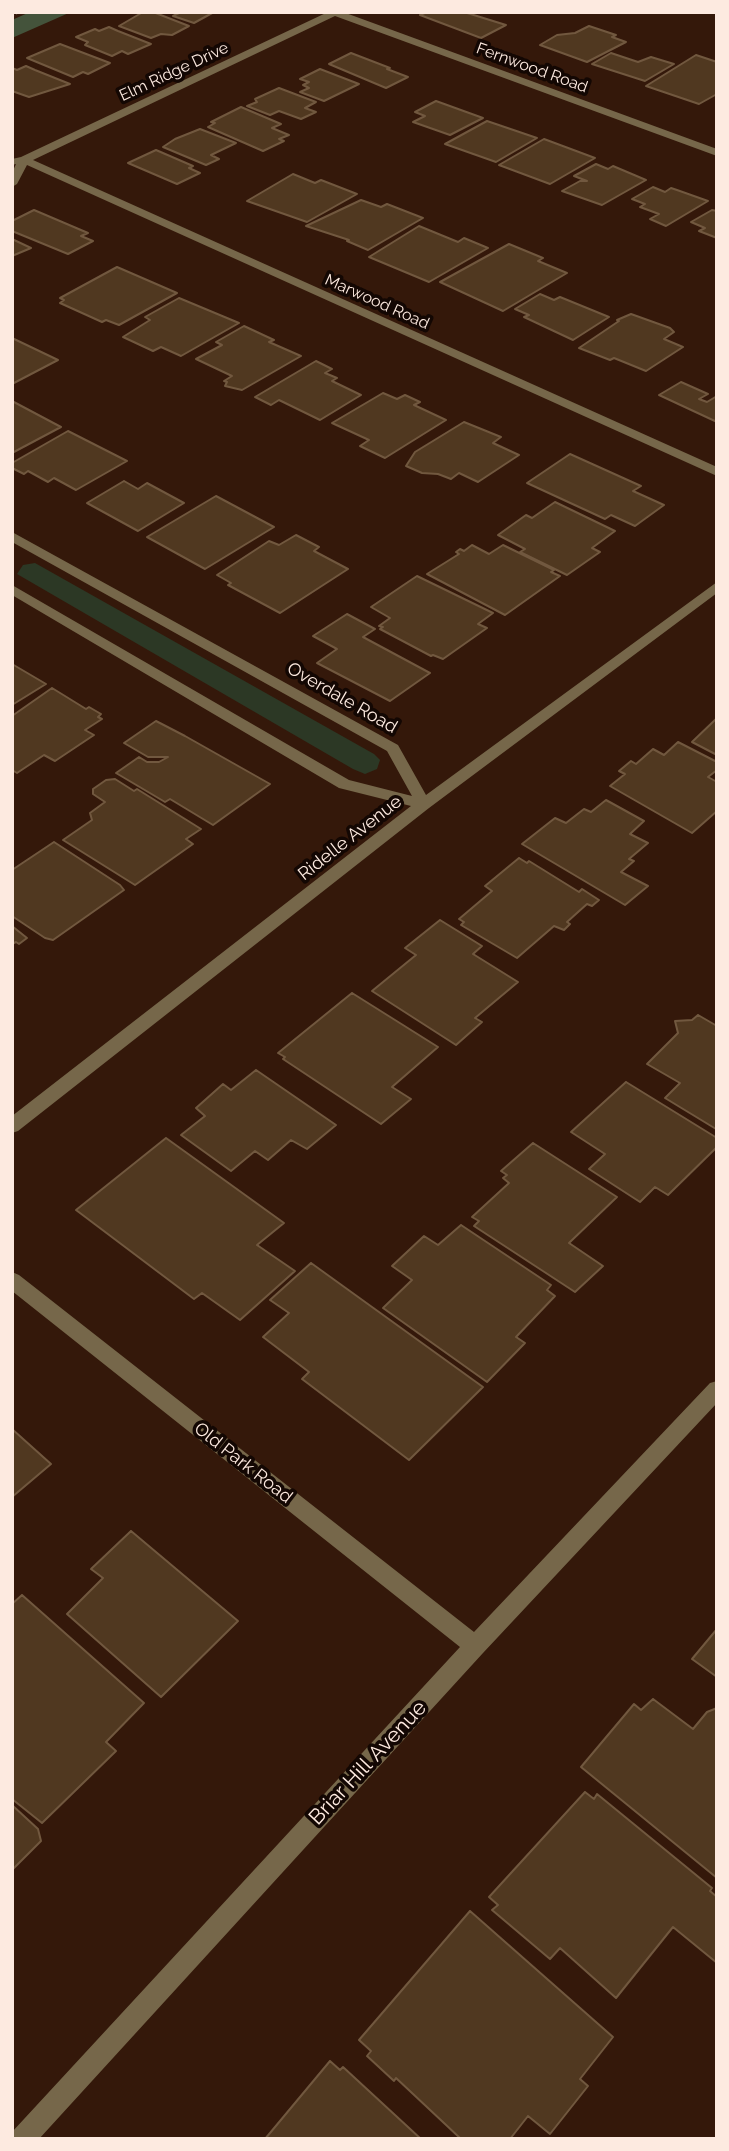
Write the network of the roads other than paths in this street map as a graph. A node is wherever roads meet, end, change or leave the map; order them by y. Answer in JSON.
{"nodes":[{"id":1,"x":336,"y":12,"type":"edge"},
{"id":2,"x":717,"y":153,"type":"edge"},
{"id":3,"x":18,"y":161,"type":"edge"},
{"id":4,"x":12,"y":184,"type":"edge"},
{"id":5,"x":717,"y":472,"type":"edge"},
{"id":6,"x":12,"y":536,"type":"edge"},
{"id":7,"x":28,"y":544,"type":"junction"},
{"id":8,"x":12,"y":553,"type":"edge"},
{"id":9,"x":717,"y":586,"type":"edge"},
{"id":10,"x":12,"y":589,"type":"edge"},
{"id":11,"x":424,"y":804,"type":"junction"},
{"id":12,"x":12,"y":1126,"type":"edge"},
{"id":13,"x":12,"y":1280,"type":"edge"},
{"id":14,"x":717,"y":1389,"type":"edge"},
{"id":15,"x":475,"y":1646,"type":"junction"},
{"id":16,"x":22,"y":2139,"type":"edge"}],
"edges":[{"from":1,"to":2,"type":"street","name":"Fernwood Road"},
{"from":1,"to":3,"type":"street","name":"Elm Ridge Drive"},
{"from":3,"to":4,"type":"street"},
{"from":3,"to":5,"type":"street","name":"Marwood Road"},
{"from":6,"to":7,"type":"street","name":"Overdale Road"},
{"from":7,"to":8,"type":"street"},
{"from":7,"to":11,"type":"street","name":"Overdale Road"},
{"from":9,"to":11,"type":"street","name":"Ridelle Avenue"},
{"from":10,"to":11,"type":"street"},
{"from":11,"to":12,"type":"street","name":"Ridelle Avenue"},
{"from":13,"to":15,"type":"street","name":"Old Park Road"},
{"from":14,"to":15,"type":"street","name":"Briar Hill Avenue"},
{"from":15,"to":16,"type":"street","name":"Briar Hill Avenue"}]}
